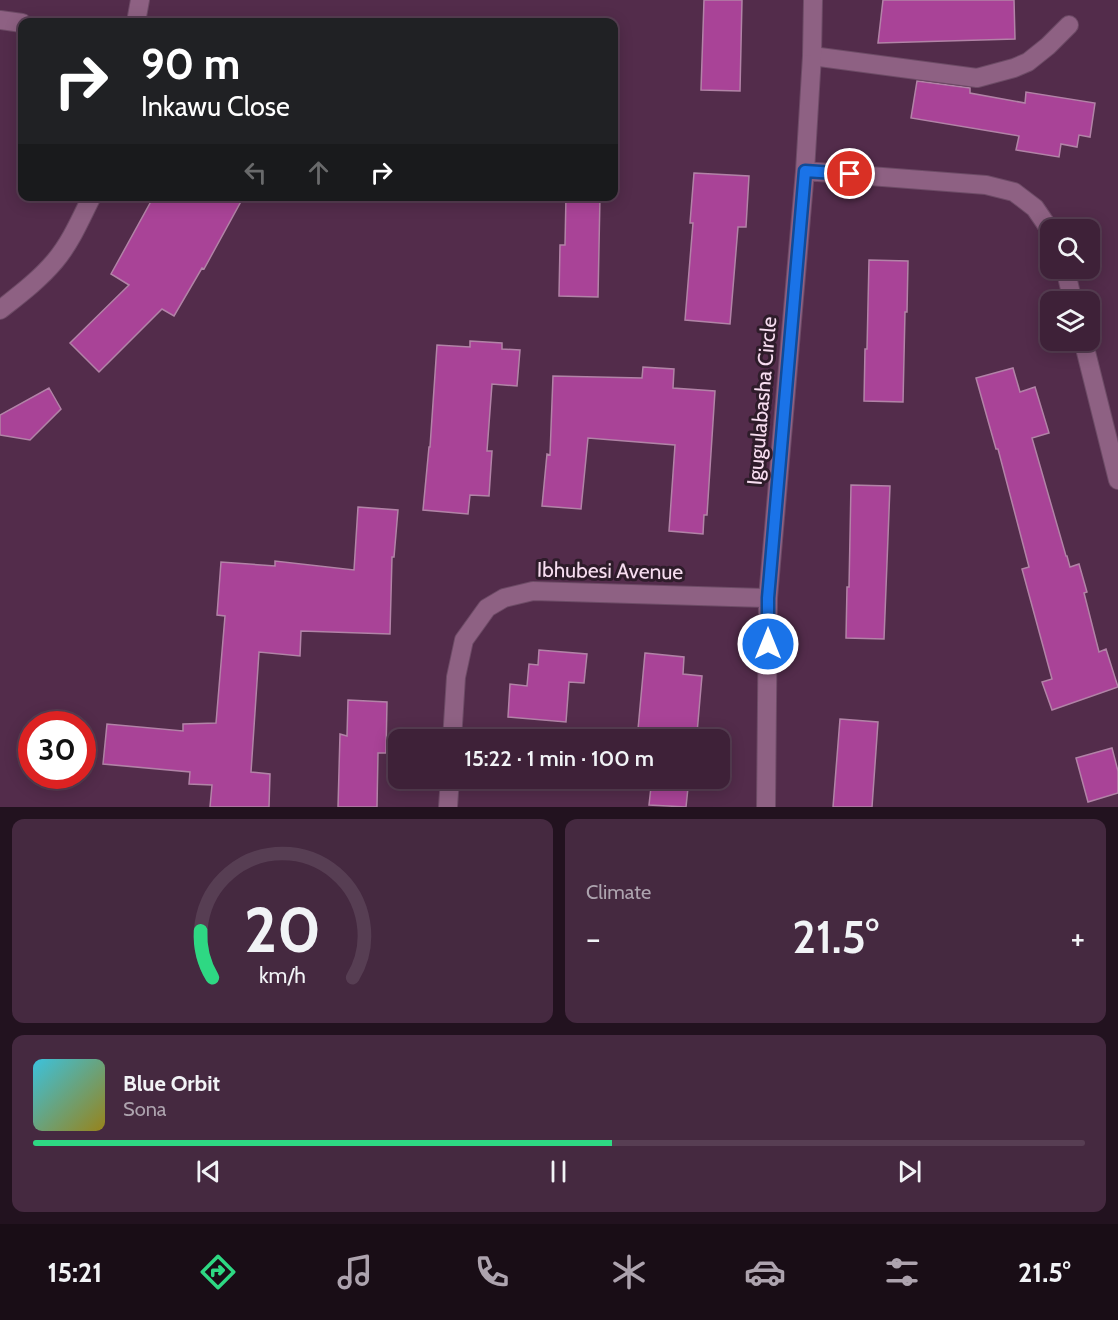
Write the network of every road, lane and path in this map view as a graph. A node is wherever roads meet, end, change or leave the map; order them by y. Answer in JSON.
{"nodes":[{"id":1,"x":140,"y":0,"type":"edge"},
{"id":2,"x":813,"y":0,"type":"edge"},
{"id":3,"x":137,"y":18,"type":"edge"},
{"id":4,"x":0,"y":20,"type":"edge"},
{"id":5,"x":18,"y":22,"type":"edge"},
{"id":6,"x":1069,"y":25,"type":"dead end"},
{"id":7,"x":812,"y":56,"type":"junction"},
{"id":8,"x":805,"y":171,"type":"junction"},
{"id":9,"x":90,"y":201,"type":"edge"},
{"id":10,"x":1042,"y":219,"type":"edge"},
{"id":11,"x":0,"y":310,"type":"edge"},
{"id":12,"x":1086,"y":351,"type":"edge"},
{"id":13,"x":1118,"y":480,"type":"edge"},
{"id":14,"x":768,"y":598,"type":"junction"},
{"id":15,"x":454,"y":729,"type":"edge"},
{"id":16,"x":449,"y":789,"type":"edge"},
{"id":17,"x":448,"y":807,"type":"edge"},
{"id":18,"x":766,"y":807,"type":"edge"}],
"edges":[{"from":1,"to":3,"type":"street"},
{"from":2,"to":7,"type":"street","name":"Igugulabasha Circle"},
{"from":4,"to":5,"type":"street"},
{"from":6,"to":7,"type":"street"},
{"from":7,"to":8,"type":"street","name":"Igugulabasha Circle"},
{"from":8,"to":10,"type":"street"},
{"from":8,"to":14,"type":"street","name":"Igugulabasha Circle"},
{"from":9,"to":11,"type":"street"},
{"from":12,"to":13,"type":"street"},
{"from":14,"to":15,"type":"street","name":"Ibhubesi Avenue"},
{"from":14,"to":18,"type":"street","name":"Igugulabasha Circle"},
{"from":16,"to":17,"type":"street"}]}
